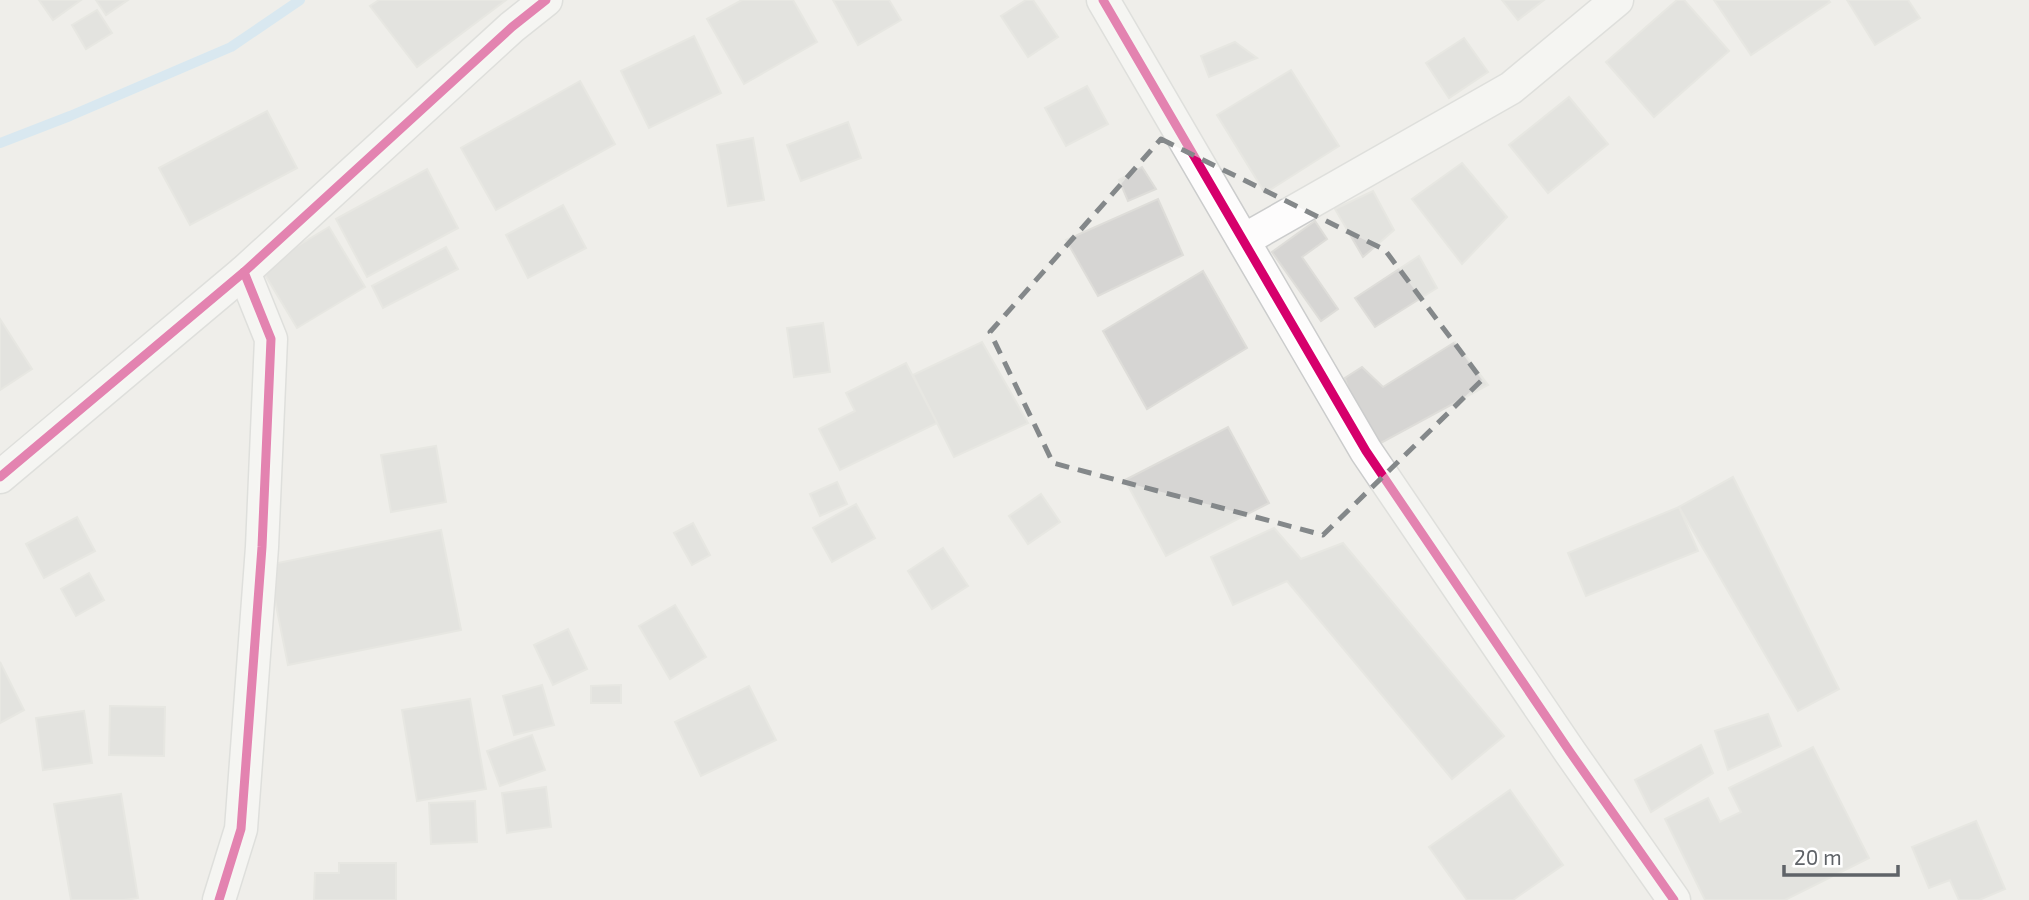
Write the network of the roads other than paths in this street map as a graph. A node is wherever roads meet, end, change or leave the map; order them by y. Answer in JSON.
{"nodes":[{"id":1,"x":546,"y":0,"type":"edge"},
{"id":2,"x":1103,"y":0,"type":"edge"},
{"id":3,"x":1617,"y":0,"type":"edge"},
{"id":4,"x":1244,"y":240,"type":"junction"},
{"id":5,"x":244,"y":272,"type":"junction"},
{"id":6,"x":0,"y":477,"type":"edge"},
{"id":7,"x":219,"y":900,"type":"edge"},
{"id":8,"x":1674,"y":900,"type":"edge"}],
"edges":[{"from":1,"to":5,"type":"street"},
{"from":2,"to":4,"type":"street"},
{"from":3,"to":4,"type":"street"},
{"from":4,"to":8,"type":"street"},
{"from":5,"to":6,"type":"street"},
{"from":5,"to":7,"type":"street"}]}
